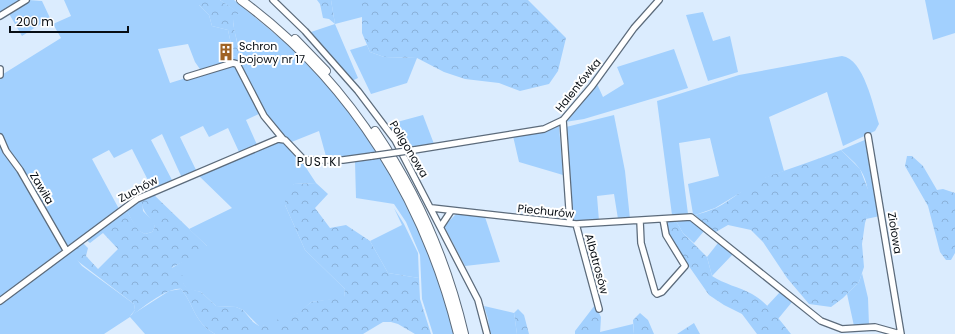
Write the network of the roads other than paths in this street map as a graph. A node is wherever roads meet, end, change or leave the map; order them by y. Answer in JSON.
{"nodes":[{"id":1,"x":26,"y":0,"type":"edge"},
{"id":2,"x":241,"y":0,"type":"edge"},
{"id":3,"x":250,"y":0,"type":"edge"},
{"id":4,"x":273,"y":0,"type":"edge"},
{"id":5,"x":655,"y":1,"type":"edge"},
{"id":6,"x":0,"y":16,"type":"edge"},
{"id":7,"x":0,"y":69,"type":"edge"},
{"id":8,"x":0,"y":75,"type":"edge"},
{"id":9,"x":188,"y":76,"type":"dead end"},
{"id":10,"x":562,"y":120,"type":"junction"},
{"id":11,"x":868,"y":136,"type":"dead end"},
{"id":12,"x":0,"y":137,"type":"edge"},
{"id":13,"x":283,"y":139,"type":"junction"},
{"id":14,"x":432,"y":208,"type":"junction"},
{"id":15,"x":451,"y":211,"type":"junction"},
{"id":16,"x":663,"y":219,"type":"junction"},
{"id":17,"x":640,"y":221,"type":"junction"},
{"id":18,"x":570,"y":223,"type":"junction"},
{"id":19,"x":576,"y":224,"type":"junction"},
{"id":20,"x":441,"y":226,"type":"junction"},
{"id":21,"x":66,"y":250,"type":"junction"},
{"id":22,"x":0,"y":301,"type":"edge"},
{"id":23,"x":599,"y":309,"type":"dead end"},
{"id":24,"x":458,"y":334,"type":"edge"},
{"id":25,"x":464,"y":334,"type":"edge"},
{"id":26,"x":487,"y":334,"type":"edge"},
{"id":27,"x":900,"y":334,"type":"edge"}],
"edges":[{"from":1,"to":6,"type":"street"},
{"from":2,"to":24,"type":"highway"},
{"from":3,"to":25,"type":"highway"},
{"from":4,"to":14,"type":"street","name":"Poligonowa"},
{"from":5,"to":10,"type":"street","name":"Halentówka"},
{"from":7,"to":8,"type":"street"},
{"from":9,"to":13,"type":"street"},
{"from":10,"to":13,"type":"street","name":"Halentówka","bridge":true},
{"from":10,"to":18,"type":"street"},
{"from":11,"to":27,"type":"street","name":"Ziołowa"},
{"from":12,"to":21,"type":"street","name":"Zawiła"},
{"from":13,"to":21,"type":"street","name":"Zuchów"},
{"from":14,"to":15,"type":"street","name":"Piechurów"},
{"from":14,"to":20,"type":"street","name":"Poligonowa"},
{"from":15,"to":18,"type":"street","name":"Piechurów"},
{"from":15,"to":20,"type":"street"},
{"from":16,"to":17,"type":"street","name":"Piechurów"},
{"from":16,"to":17,"type":"street"},
{"from":16,"to":27,"type":"street","name":"Piechurów"},
{"from":17,"to":19,"type":"street","name":"Piechurów"},
{"from":18,"to":19,"type":"street","name":"Piechurów"},
{"from":19,"to":23,"type":"street","name":"Albatrosów"},
{"from":20,"to":26,"type":"street","name":"Poligonowa"},
{"from":21,"to":22,"type":"street","name":"Zuchów"}]}
